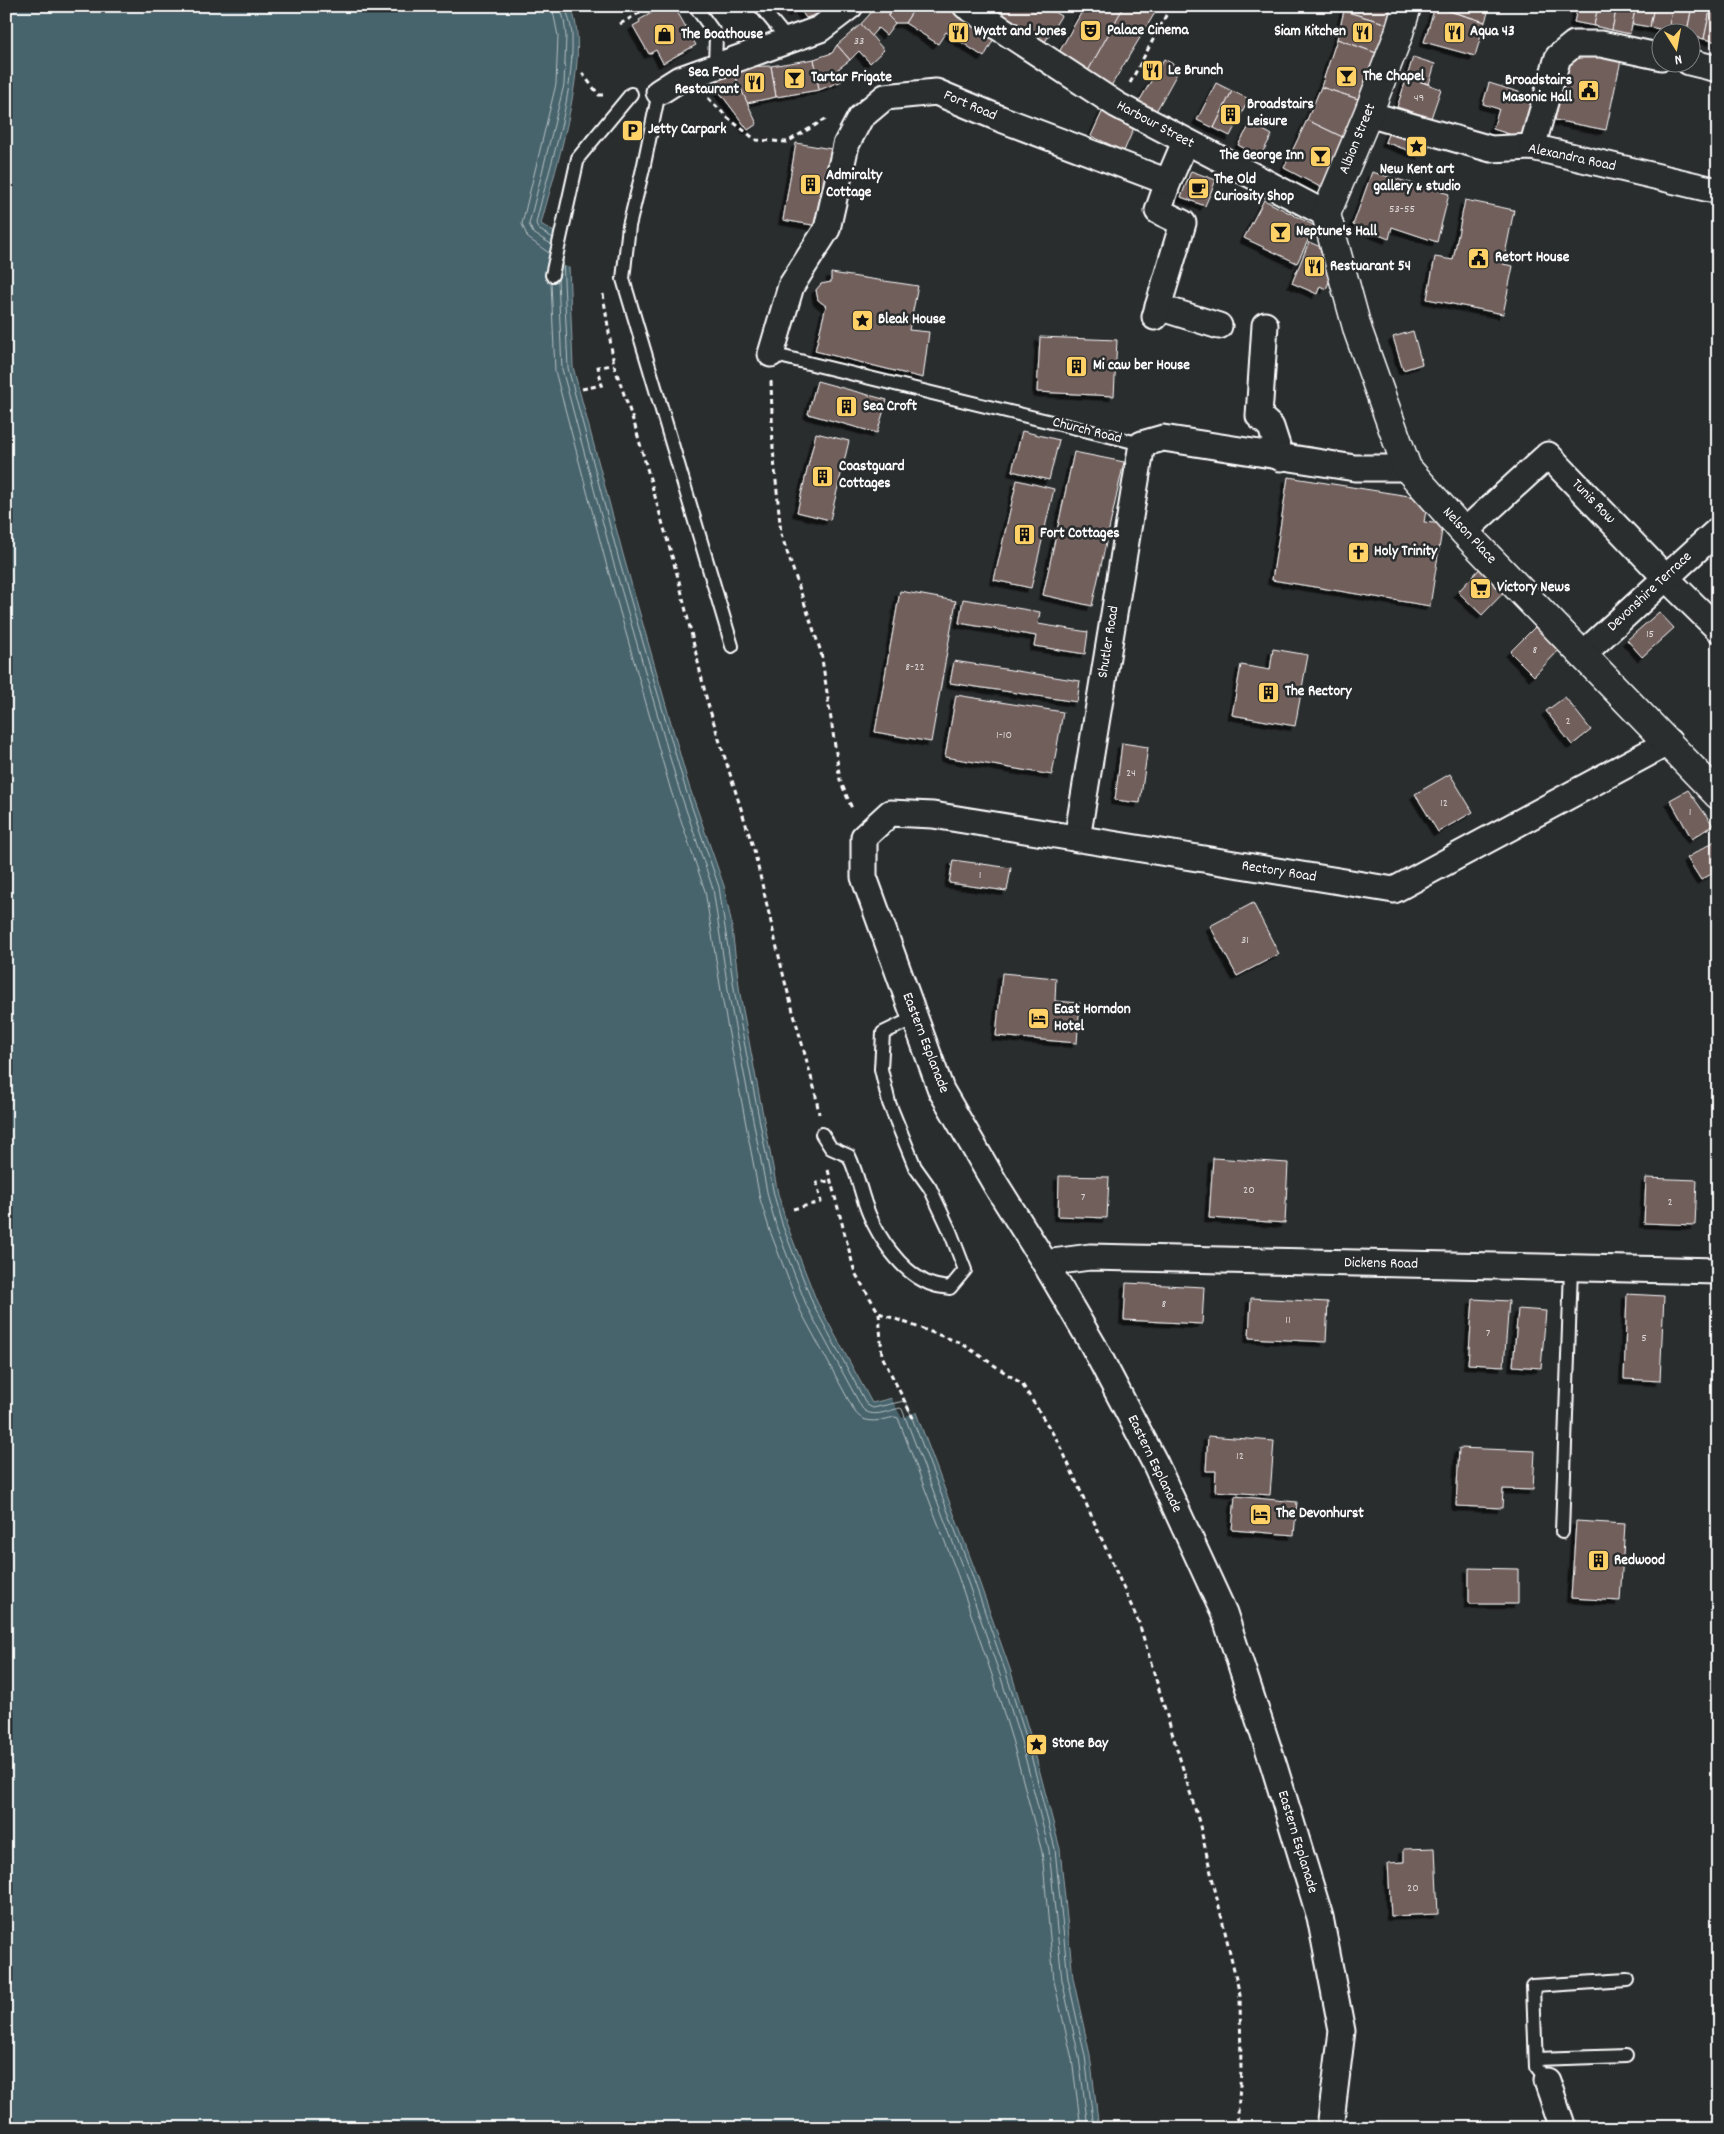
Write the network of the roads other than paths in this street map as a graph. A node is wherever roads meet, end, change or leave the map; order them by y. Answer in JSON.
{"nodes":[{"id":1,"x":695,"y":6,"type":"edge"},
{"id":2,"x":760,"y":6,"type":"edge"},
{"id":3,"x":850,"y":6,"type":"edge"},
{"id":4,"x":966,"y":6,"type":"edge"},
{"id":5,"x":1407,"y":6,"type":"edge"},
{"id":6,"x":788,"y":40,"type":"junction"},
{"id":7,"x":1652,"y":55,"type":"edge"},
{"id":8,"x":1702,"y":65,"type":"edge"},
{"id":9,"x":715,"y":66,"type":"junction"},
{"id":10,"x":1718,"y":69,"type":"edge"},
{"id":11,"x":659,"y":92,"type":"joint"},
{"id":12,"x":631,"y":94,"type":"dead end"},
{"id":13,"x":1368,"y":114,"type":"junction"},
{"id":14,"x":1185,"y":142,"type":"junction"},
{"id":15,"x":1532,"y":147,"type":"junction"},
{"id":16,"x":1168,"y":182,"type":"junction"},
{"id":17,"x":1718,"y":191,"type":"edge"},
{"id":18,"x":1326,"y":214,"type":"junction"},
{"id":19,"x":552,"y":275,"type":"dead end"},
{"id":20,"x":1265,"y":325,"type":"dead end"},
{"id":21,"x":1219,"y":326,"type":"dead end"},
{"id":22,"x":771,"y":354,"type":"joint"},
{"id":23,"x":1142,"y":444,"type":"junction"},
{"id":24,"x":1281,"y":458,"type":"junction"},
{"id":25,"x":1407,"y":468,"type":"junction"},
{"id":26,"x":1718,"y":530,"type":"edge"},
{"id":27,"x":1464,"y":532,"type":"junction"},
{"id":28,"x":1665,"y":578,"type":"junction"},
{"id":29,"x":1718,"y":629,"type":"edge"},
{"id":30,"x":732,"y":646,"type":"dead end"},
{"id":31,"x":1583,"y":654,"type":"junction"},
{"id":32,"x":1669,"y":742,"type":"junction"},
{"id":33,"x":1718,"y":795,"type":"edge"},
{"id":34,"x":864,"y":837,"type":"joint"},
{"id":35,"x":1077,"y":839,"type":"junction"},
{"id":36,"x":914,"y":1018,"type":"junction"},
{"id":37,"x":822,"y":1134,"type":"dead end"},
{"id":38,"x":1045,"y":1263,"type":"junction"},
{"id":39,"x":1571,"y":1268,"type":"junction"},
{"id":40,"x":1718,"y":1270,"type":"edge"},
{"id":41,"x":1562,"y":1532,"type":"dead end"},
{"id":42,"x":1627,"y":1980,"type":"dead end"},
{"id":43,"x":1626,"y":2056,"type":"dead end"},
{"id":44,"x":1542,"y":2070,"type":"junction"},
{"id":45,"x":1330,"y":2128,"type":"edge"},
{"id":46,"x":1561,"y":2128,"type":"edge"}],
"edges":[{"from":1,"to":9,"type":"lane"},
{"from":2,"to":6,"type":"lane"},
{"from":3,"to":6,"type":"street"},
{"from":4,"to":14,"type":"street","name":"Harbour Street"},
{"from":5,"to":13,"type":"main road","name":"Albion Street"},
{"from":6,"to":9,"type":"street"},
{"from":7,"to":15,"type":"street"},
{"from":8,"to":10,"type":"street"},
{"from":9,"to":11,"type":"street"},
{"from":11,"to":30,"type":"lane"},
{"from":12,"to":19,"type":"lane"},
{"from":13,"to":15,"type":"street","name":"Alexandra Road"},
{"from":13,"to":18,"type":"main road","name":"Albion Street"},
{"from":14,"to":16,"type":"street"},
{"from":14,"to":18,"type":"street","name":"Harbour Street"},
{"from":15,"to":17,"type":"street","name":"Alexandra Road"},
{"from":16,"to":21,"type":"street"},
{"from":16,"to":22,"type":"street","name":"Fort Road"},
{"from":18,"to":25,"type":"main road","name":"Nelson Place"},
{"from":20,"to":24,"type":"street"},
{"from":22,"to":23,"type":"lane","name":"Church Road"},
{"from":23,"to":24,"type":"street","name":"Church Road"},
{"from":23,"to":35,"type":"street","name":"Shutler Road"},
{"from":24,"to":25,"type":"street","name":"Church Road"},
{"from":25,"to":27,"type":"main road","name":"Nelson Place"},
{"from":26,"to":28,"type":"street","name":"Devonshire Terrace"},
{"from":27,"to":28,"type":"street","name":"Tunis Row"},
{"from":27,"to":31,"type":"main road","name":"Nelson Place"},
{"from":28,"to":29,"type":"street","name":"Tunis Row"},
{"from":28,"to":31,"type":"street","name":"Devonshire Terrace"},
{"from":31,"to":32,"type":"main road","name":"Nelson Place"},
{"from":32,"to":33,"type":"main road","name":"Nelson Place"},
{"from":32,"to":35,"type":"street","name":"Rectory Road"},
{"from":34,"to":35,"type":"street","name":"Rectory Road"},
{"from":34,"to":36,"type":"street","name":"Eastern Esplanade"},
{"from":36,"to":37,"type":"lane"},
{"from":36,"to":38,"type":"street","name":"Eastern Esplanade"},
{"from":38,"to":39,"type":"street","name":"Dickens Road"},
{"from":38,"to":45,"type":"street","name":"Eastern Esplanade"},
{"from":39,"to":40,"type":"street","name":"Dickens Road"},
{"from":39,"to":41,"type":"lane"},
{"from":42,"to":44,"type":"lane"},
{"from":43,"to":44,"type":"lane"},
{"from":44,"to":46,"type":"street"}]}
